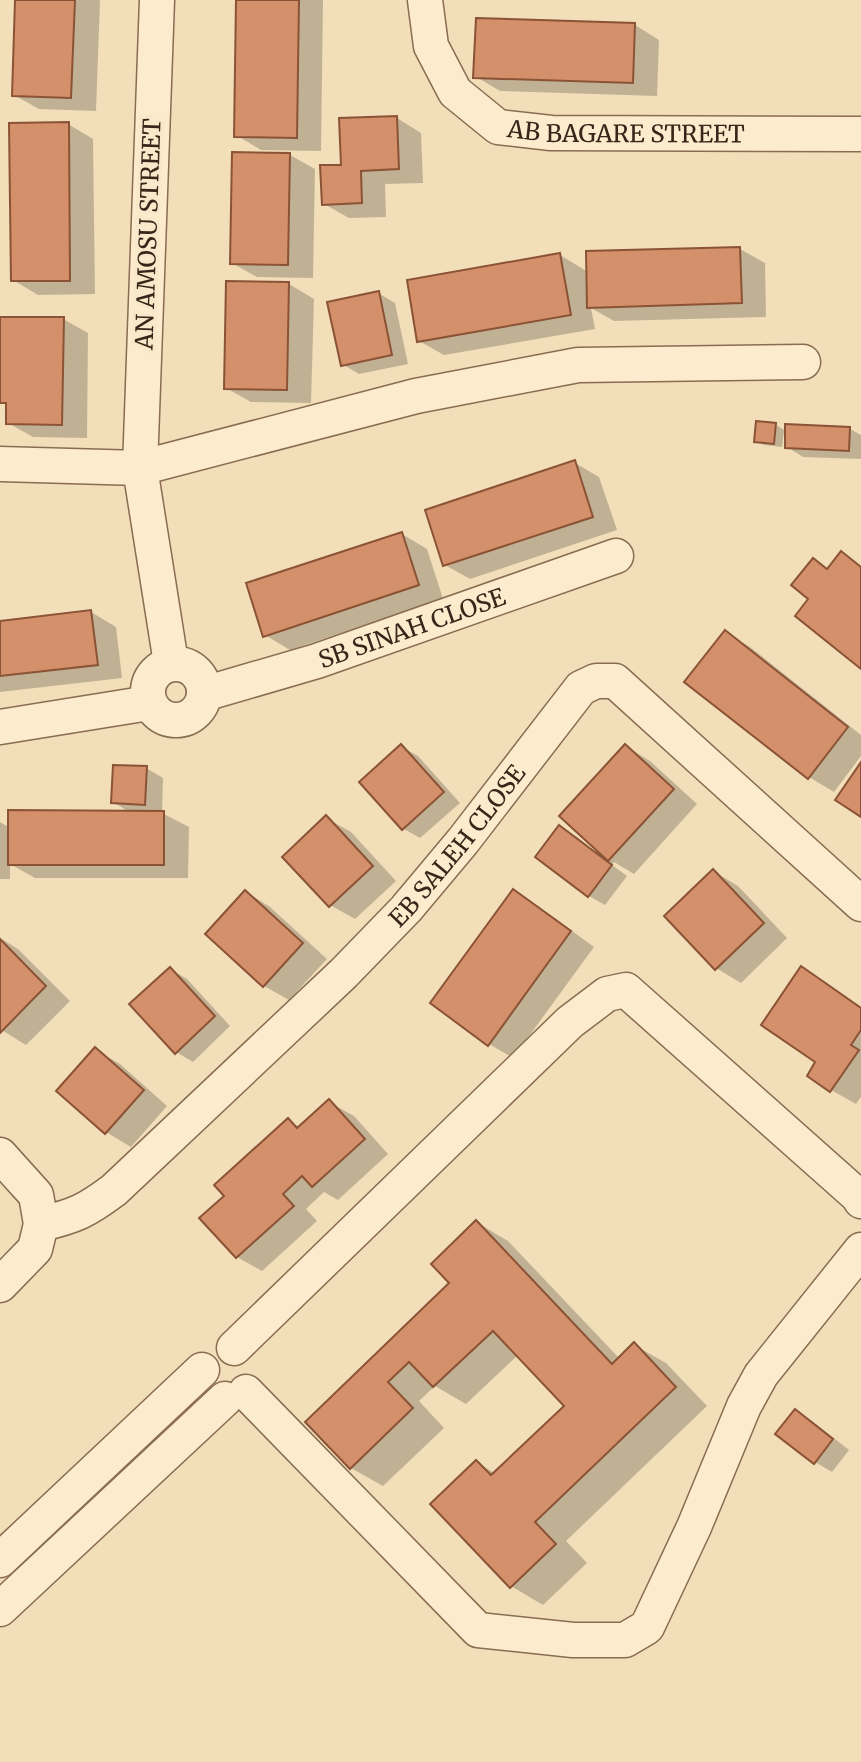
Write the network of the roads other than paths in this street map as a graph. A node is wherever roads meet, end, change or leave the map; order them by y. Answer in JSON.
{"nodes":[{"id":1,"x":157,"y":0,"type":"edge"},
{"id":2,"x":425,"y":0,"type":"edge"},
{"id":3,"x":861,"y":134,"type":"edge"},
{"id":4,"x":803,"y":362,"type":"dead end"},
{"id":5,"x":0,"y":464,"type":"edge"},
{"id":6,"x":140,"y":468,"type":"junction"},
{"id":7,"x":616,"y":556,"type":"dead end"},
{"id":8,"x":171,"y":663,"type":"junction"},
{"id":9,"x":204,"y":694,"type":"junction"},
{"id":10,"x":149,"y":703,"type":"junction"},
{"id":11,"x":0,"y":727,"type":"edge"},
{"id":12,"x":861,"y":904,"type":"edge"},
{"id":13,"x":0,"y":1155,"type":"edge"},
{"id":14,"x":861,"y":1201,"type":"edge"},
{"id":15,"x":38,"y":1209,"type":"junction"},
{"id":16,"x":861,"y":1250,"type":"edge"},
{"id":17,"x":0,"y":1285,"type":"edge"},
{"id":18,"x":234,"y":1348,"type":"junction"},
{"id":19,"x":202,"y":1370,"type":"junction"},
{"id":20,"x":235,"y":1395,"type":"junction"},
{"id":21,"x":0,"y":1560,"type":"edge"},
{"id":22,"x":0,"y":1609,"type":"edge"}],
"edges":[{"from":1,"to":6,"type":"street","name":"AN AMOSU STREET"},
{"from":2,"to":3,"type":"street","name":"AB BAGARE STREET"},
{"from":4,"to":6,"type":"street"},
{"from":5,"to":6,"type":"street"},
{"from":6,"to":8,"type":"street","name":"AN AMOSU STREET"},
{"from":7,"to":9,"type":"street","name":"SB SINAH CLOSE"},
{"from":8,"to":9,"type":"street"},
{"from":8,"to":10,"type":"street"},
{"from":9,"to":10,"type":"street"},
{"from":10,"to":11,"type":"street"},
{"from":12,"to":15,"type":"street","name":"EB SALEH CLOSE"},
{"from":13,"to":15,"type":"street"},
{"from":14,"to":18,"type":"street"},
{"from":15,"to":17,"type":"street"},
{"from":16,"to":20,"type":"street"},
{"from":18,"to":19,"type":"street"},
{"from":18,"to":20,"type":"street"},
{"from":19,"to":20,"type":"street"},
{"from":19,"to":21,"type":"street"},
{"from":20,"to":22,"type":"street"}]}
